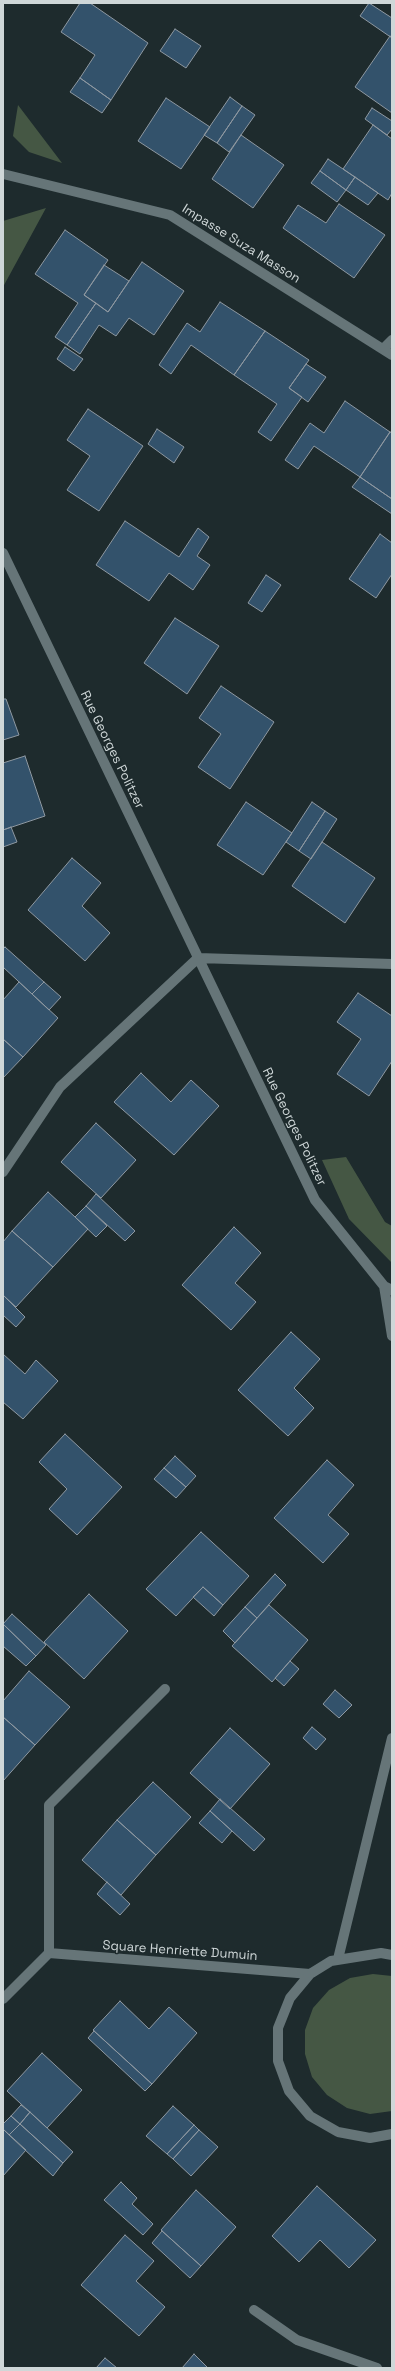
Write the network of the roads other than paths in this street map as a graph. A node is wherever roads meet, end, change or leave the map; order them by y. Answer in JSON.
{"nodes":[{"id":1,"x":3,"y":174,"type":"edge"},
{"id":2,"x":392,"y":340,"type":"edge"},
{"id":3,"x":384,"y":348,"type":"junction"},
{"id":4,"x":392,"y":355,"type":"edge"},
{"id":5,"x":3,"y":553,"type":"edge"},
{"id":6,"x":198,"y":958,"type":"junction"},
{"id":7,"x":392,"y":964,"type":"edge"},
{"id":8,"x":3,"y":1172,"type":"edge"},
{"id":9,"x":388,"y":1288,"type":"edge"},
{"id":10,"x":392,"y":1336,"type":"edge"},
{"id":11,"x":165,"y":1689,"type":"dead end"},
{"id":12,"x":392,"y":1738,"type":"edge"},
{"id":13,"x":49,"y":1954,"type":"junction"},
{"id":14,"x":392,"y":1956,"type":"edge"},
{"id":15,"x":338,"y":1959,"type":"junction"},
{"id":16,"x":310,"y":1974,"type":"junction"},
{"id":17,"x":3,"y":1999,"type":"edge"},
{"id":18,"x":392,"y":2134,"type":"edge"},
{"id":19,"x":254,"y":2310,"type":"dead end"},
{"id":20,"x":377,"y":2368,"type":"edge"}],
"edges":[{"from":1,"to":3,"type":"street","name":"Impasse Suza Masson"},
{"from":2,"to":3,"type":"street"},
{"from":3,"to":4,"type":"street","name":"Impasse Suza Masson"},
{"from":5,"to":6,"type":"street","name":"Rue Georges Politzer"},
{"from":6,"to":7,"type":"street"},
{"from":6,"to":8,"type":"street"},
{"from":6,"to":9,"type":"street","name":"Rue Georges Politzer"},
{"from":9,"to":10,"type":"street"},
{"from":11,"to":13,"type":"street"},
{"from":12,"to":15,"type":"street"},
{"from":13,"to":16,"type":"street","name":"Square Henriette Dumuin"},
{"from":13,"to":17,"type":"street"},
{"from":14,"to":15,"type":"street"},
{"from":15,"to":16,"type":"street"},
{"from":16,"to":18,"type":"street"},
{"from":19,"to":20,"type":"street"}]}
